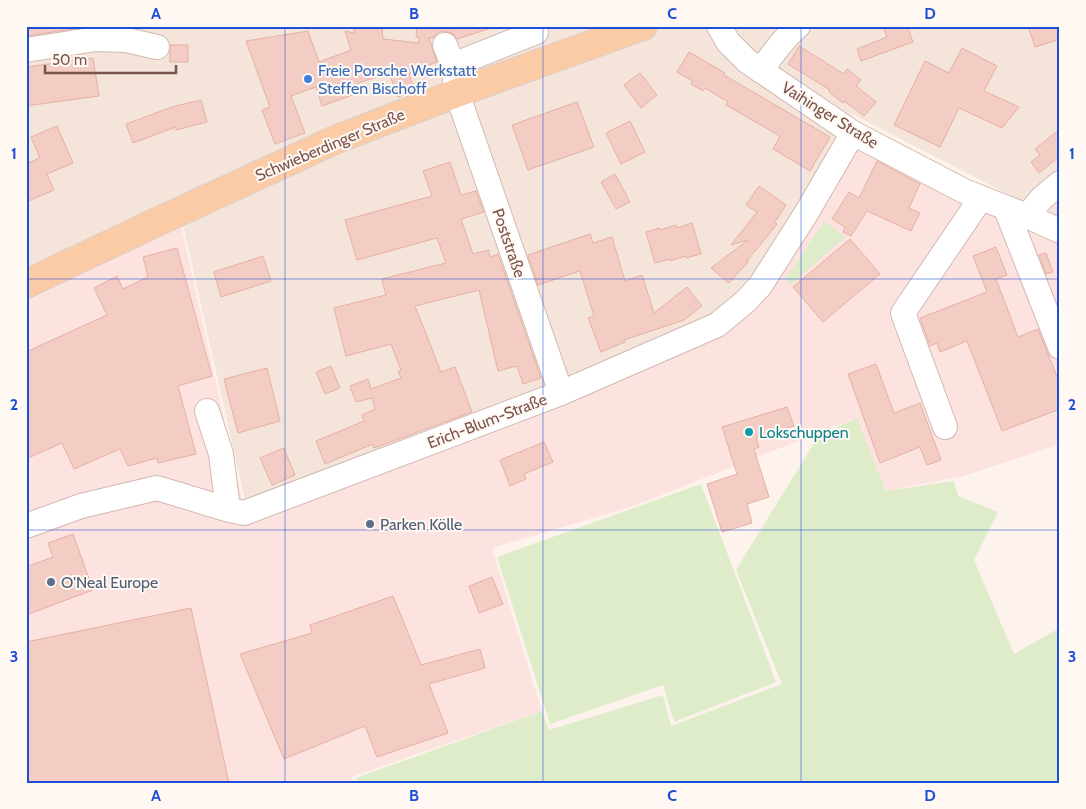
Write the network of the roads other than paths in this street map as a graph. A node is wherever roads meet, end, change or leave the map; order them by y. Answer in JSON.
{"nodes":[{"id":1,"x":719,"y":26,"type":"edge"},
{"id":2,"x":798,"y":26,"type":"edge"},
{"id":3,"x":632,"y":28,"type":"edge"},
{"id":4,"x":536,"y":32,"type":"dead end"},
{"id":5,"x":157,"y":47,"type":"dead end"},
{"id":6,"x":26,"y":50,"type":"edge"},
{"id":7,"x":761,"y":71,"type":"junction"},
{"id":8,"x":457,"y":93,"type":"junction"},
{"id":9,"x":853,"y":133,"type":"junction"},
{"id":10,"x":1060,"y":183,"type":"edge"},
{"id":11,"x":981,"y":198,"type":"junction"},
{"id":12,"x":1017,"y":212,"type":"junction"},
{"id":13,"x":1060,"y":231,"type":"edge"},
{"id":14,"x":26,"y":284,"type":"edge"},
{"id":15,"x":1060,"y":347,"type":"edge"},
{"id":16,"x":561,"y":393,"type":"junction"},
{"id":17,"x":206,"y":411,"type":"dead end"},
{"id":18,"x":945,"y":427,"type":"dead end"},
{"id":19,"x":228,"y":509,"type":"junction"},
{"id":20,"x":26,"y":526,"type":"edge"}],
"edges":[{"from":1,"to":7,"type":"street","name":"Vaihinger Straße"},
{"from":2,"to":7,"type":"street"},
{"from":3,"to":8,"type":"main road","name":"Schwieberdinger Straße"},
{"from":4,"to":8,"type":"street","name":"Poststraße"},
{"from":5,"to":6,"type":"street"},
{"from":7,"to":9,"type":"street","name":"Vaihinger Straße"},
{"from":8,"to":14,"type":"main road","name":"Schwieberdinger Straße"},
{"from":8,"to":16,"type":"street","name":"Poststraße"},
{"from":9,"to":11,"type":"street","name":"Vaihinger Straße"},
{"from":9,"to":16,"type":"street","name":"Erich-Blum-Straße"},
{"from":10,"to":12,"type":"street"},
{"from":11,"to":12,"type":"street","name":"Vaihinger Straße"},
{"from":11,"to":18,"type":"street"},
{"from":12,"to":13,"type":"street","name":"Vaihinger Straße"},
{"from":12,"to":15,"type":"street"},
{"from":16,"to":19,"type":"street","name":"Erich-Blum-Straße"},
{"from":17,"to":19,"type":"street"},
{"from":19,"to":20,"type":"street","name":"Erich-Blum-Straße"}]}
